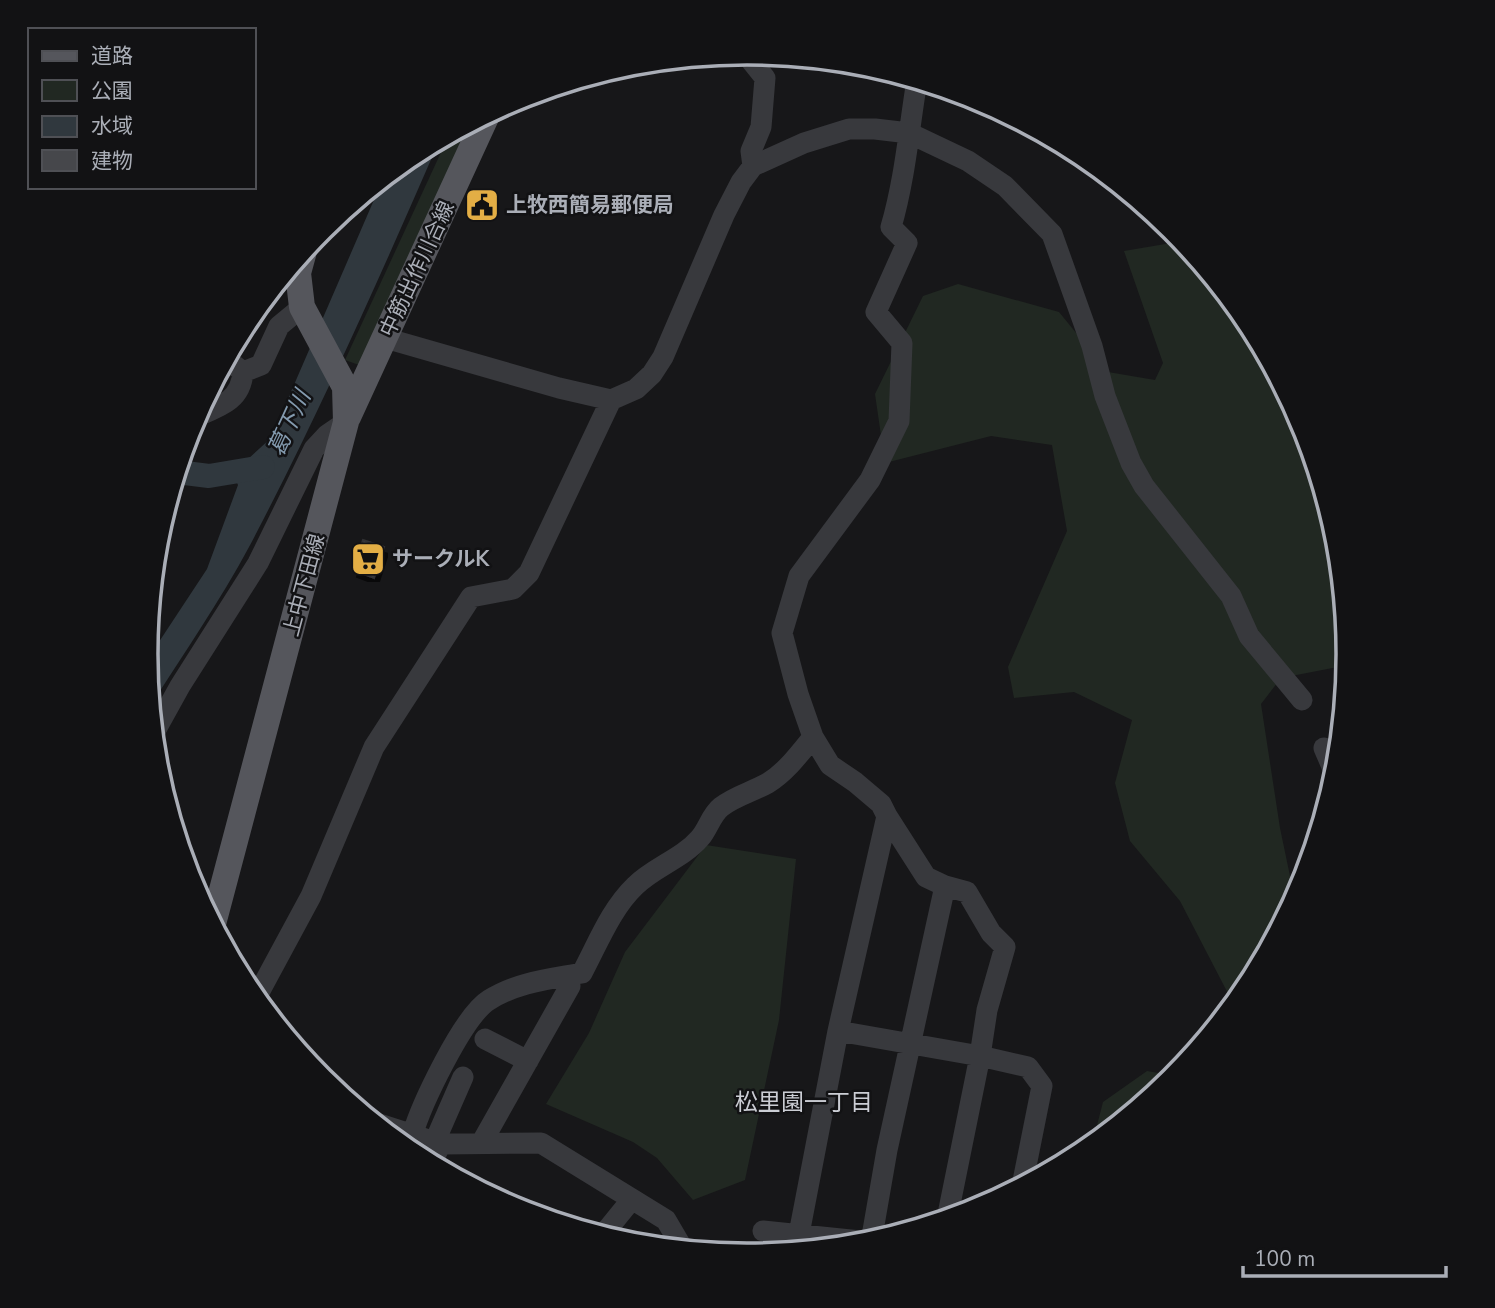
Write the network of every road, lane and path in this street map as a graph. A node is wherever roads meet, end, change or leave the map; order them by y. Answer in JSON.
{"nodes":[{"id":1,"x":755,"y":65,"type":"edge"},
{"id":2,"x":916,"y":90,"type":"edge"},
{"id":3,"x":480,"y":130,"type":"edge"},
{"id":4,"x":909,"y":133,"type":"junction"},
{"id":5,"x":753,"y":166,"type":"junction"},
{"id":6,"x":298,"y":272,"type":"edge"},
{"id":7,"x":307,"y":317,"type":"junction"},
{"id":8,"x":385,"y":338,"type":"junction"},
{"id":9,"x":234,"y":367,"type":"edge"},
{"id":10,"x":611,"y":400,"type":"junction"},
{"id":11,"x":211,"y":410,"type":"edge"},
{"id":12,"x":346,"y":422,"type":"junction"},
{"id":13,"x":1302,"y":700,"type":"dead end"},
{"id":14,"x":162,"y":719,"type":"edge"},
{"id":15,"x":813,"y":737,"type":"junction"},
{"id":16,"x":1324,"y":748,"type":"dead end"},
{"id":17,"x":1327,"y":756,"type":"edge"},
{"id":18,"x":887,"y":816,"type":"junction"},
{"id":19,"x":945,"y":886,"type":"junction"},
{"id":20,"x":217,"y":910,"type":"edge"},
{"id":21,"x":569,"y":986,"type":"dead end"},
{"id":22,"x":262,"y":987,"type":"edge"},
{"id":23,"x":838,"y":1031,"type":"junction"},
{"id":24,"x":485,"y":1039,"type":"dead end"},
{"id":25,"x":910,"y":1044,"type":"junction"},
{"id":26,"x":980,"y":1055,"type":"junction"},
{"id":27,"x":528,"y":1061,"type":"junction"},
{"id":28,"x":463,"y":1077,"type":"dead end"},
{"id":29,"x":407,"y":1134,"type":"edge"},
{"id":30,"x":412,"y":1136,"type":"junction"},
{"id":31,"x":438,"y":1142,"type":"junction"},
{"id":32,"x":482,"y":1142,"type":"junction"},
{"id":33,"x":434,"y":1153,"type":"edge"},
{"id":34,"x":1025,"y":1173,"type":"edge"},
{"id":35,"x":632,"y":1199,"type":"junction"},
{"id":36,"x":951,"y":1206,"type":"edge"},
{"id":37,"x":610,"y":1226,"type":"edge"},
{"id":38,"x":873,"y":1229,"type":"edge"},
{"id":39,"x":763,"y":1231,"type":"dead end"},
{"id":40,"x":677,"y":1239,"type":"edge"},
{"id":41,"x":791,"y":1241,"type":"edge"},
{"id":42,"x":795,"y":1241,"type":"edge"}],
"edges":[{"from":1,"to":5,"type":"street"},
{"from":2,"to":4,"type":"street"},
{"from":3,"to":8,"type":"main road","name":"中筋出作川合線"},
{"from":4,"to":5,"type":"street"},
{"from":4,"to":13,"type":"street"},
{"from":4,"to":15,"type":"street"},
{"from":5,"to":10,"type":"street"},
{"from":6,"to":7,"type":"main road","name":"上中下田線"},
{"from":7,"to":9,"type":"street"},
{"from":7,"to":12,"type":"main road","name":"上中下田線"},
{"from":8,"to":10,"type":"street"},
{"from":8,"to":12,"type":"main road","name":"中筋出作川合線"},
{"from":9,"to":11,"type":"street"},
{"from":10,"to":22,"type":"street"},
{"from":12,"to":14,"type":"street"},
{"from":12,"to":20,"type":"main road","name":"上中下田線"},
{"from":15,"to":18,"type":"street"},
{"from":15,"to":30,"type":"street"},
{"from":16,"to":17,"type":"street"},
{"from":18,"to":19,"type":"street"},
{"from":18,"to":23,"type":"street"},
{"from":19,"to":25,"type":"street"},
{"from":19,"to":26,"type":"street"},
{"from":21,"to":27,"type":"street"},
{"from":23,"to":25,"type":"street"},
{"from":23,"to":42,"type":"street"},
{"from":24,"to":27,"type":"street"},
{"from":25,"to":26,"type":"street"},
{"from":25,"to":38,"type":"street"},
{"from":26,"to":34,"type":"street"},
{"from":26,"to":36,"type":"street"},
{"from":27,"to":32,"type":"street"},
{"from":28,"to":31,"type":"street"},
{"from":29,"to":30,"type":"street"},
{"from":30,"to":31,"type":"street"},
{"from":31,"to":32,"type":"street"},
{"from":31,"to":33,"type":"street"},
{"from":32,"to":35,"type":"street"},
{"from":35,"to":37,"type":"street"},
{"from":35,"to":40,"type":"street"},
{"from":39,"to":41,"type":"street"}]}
